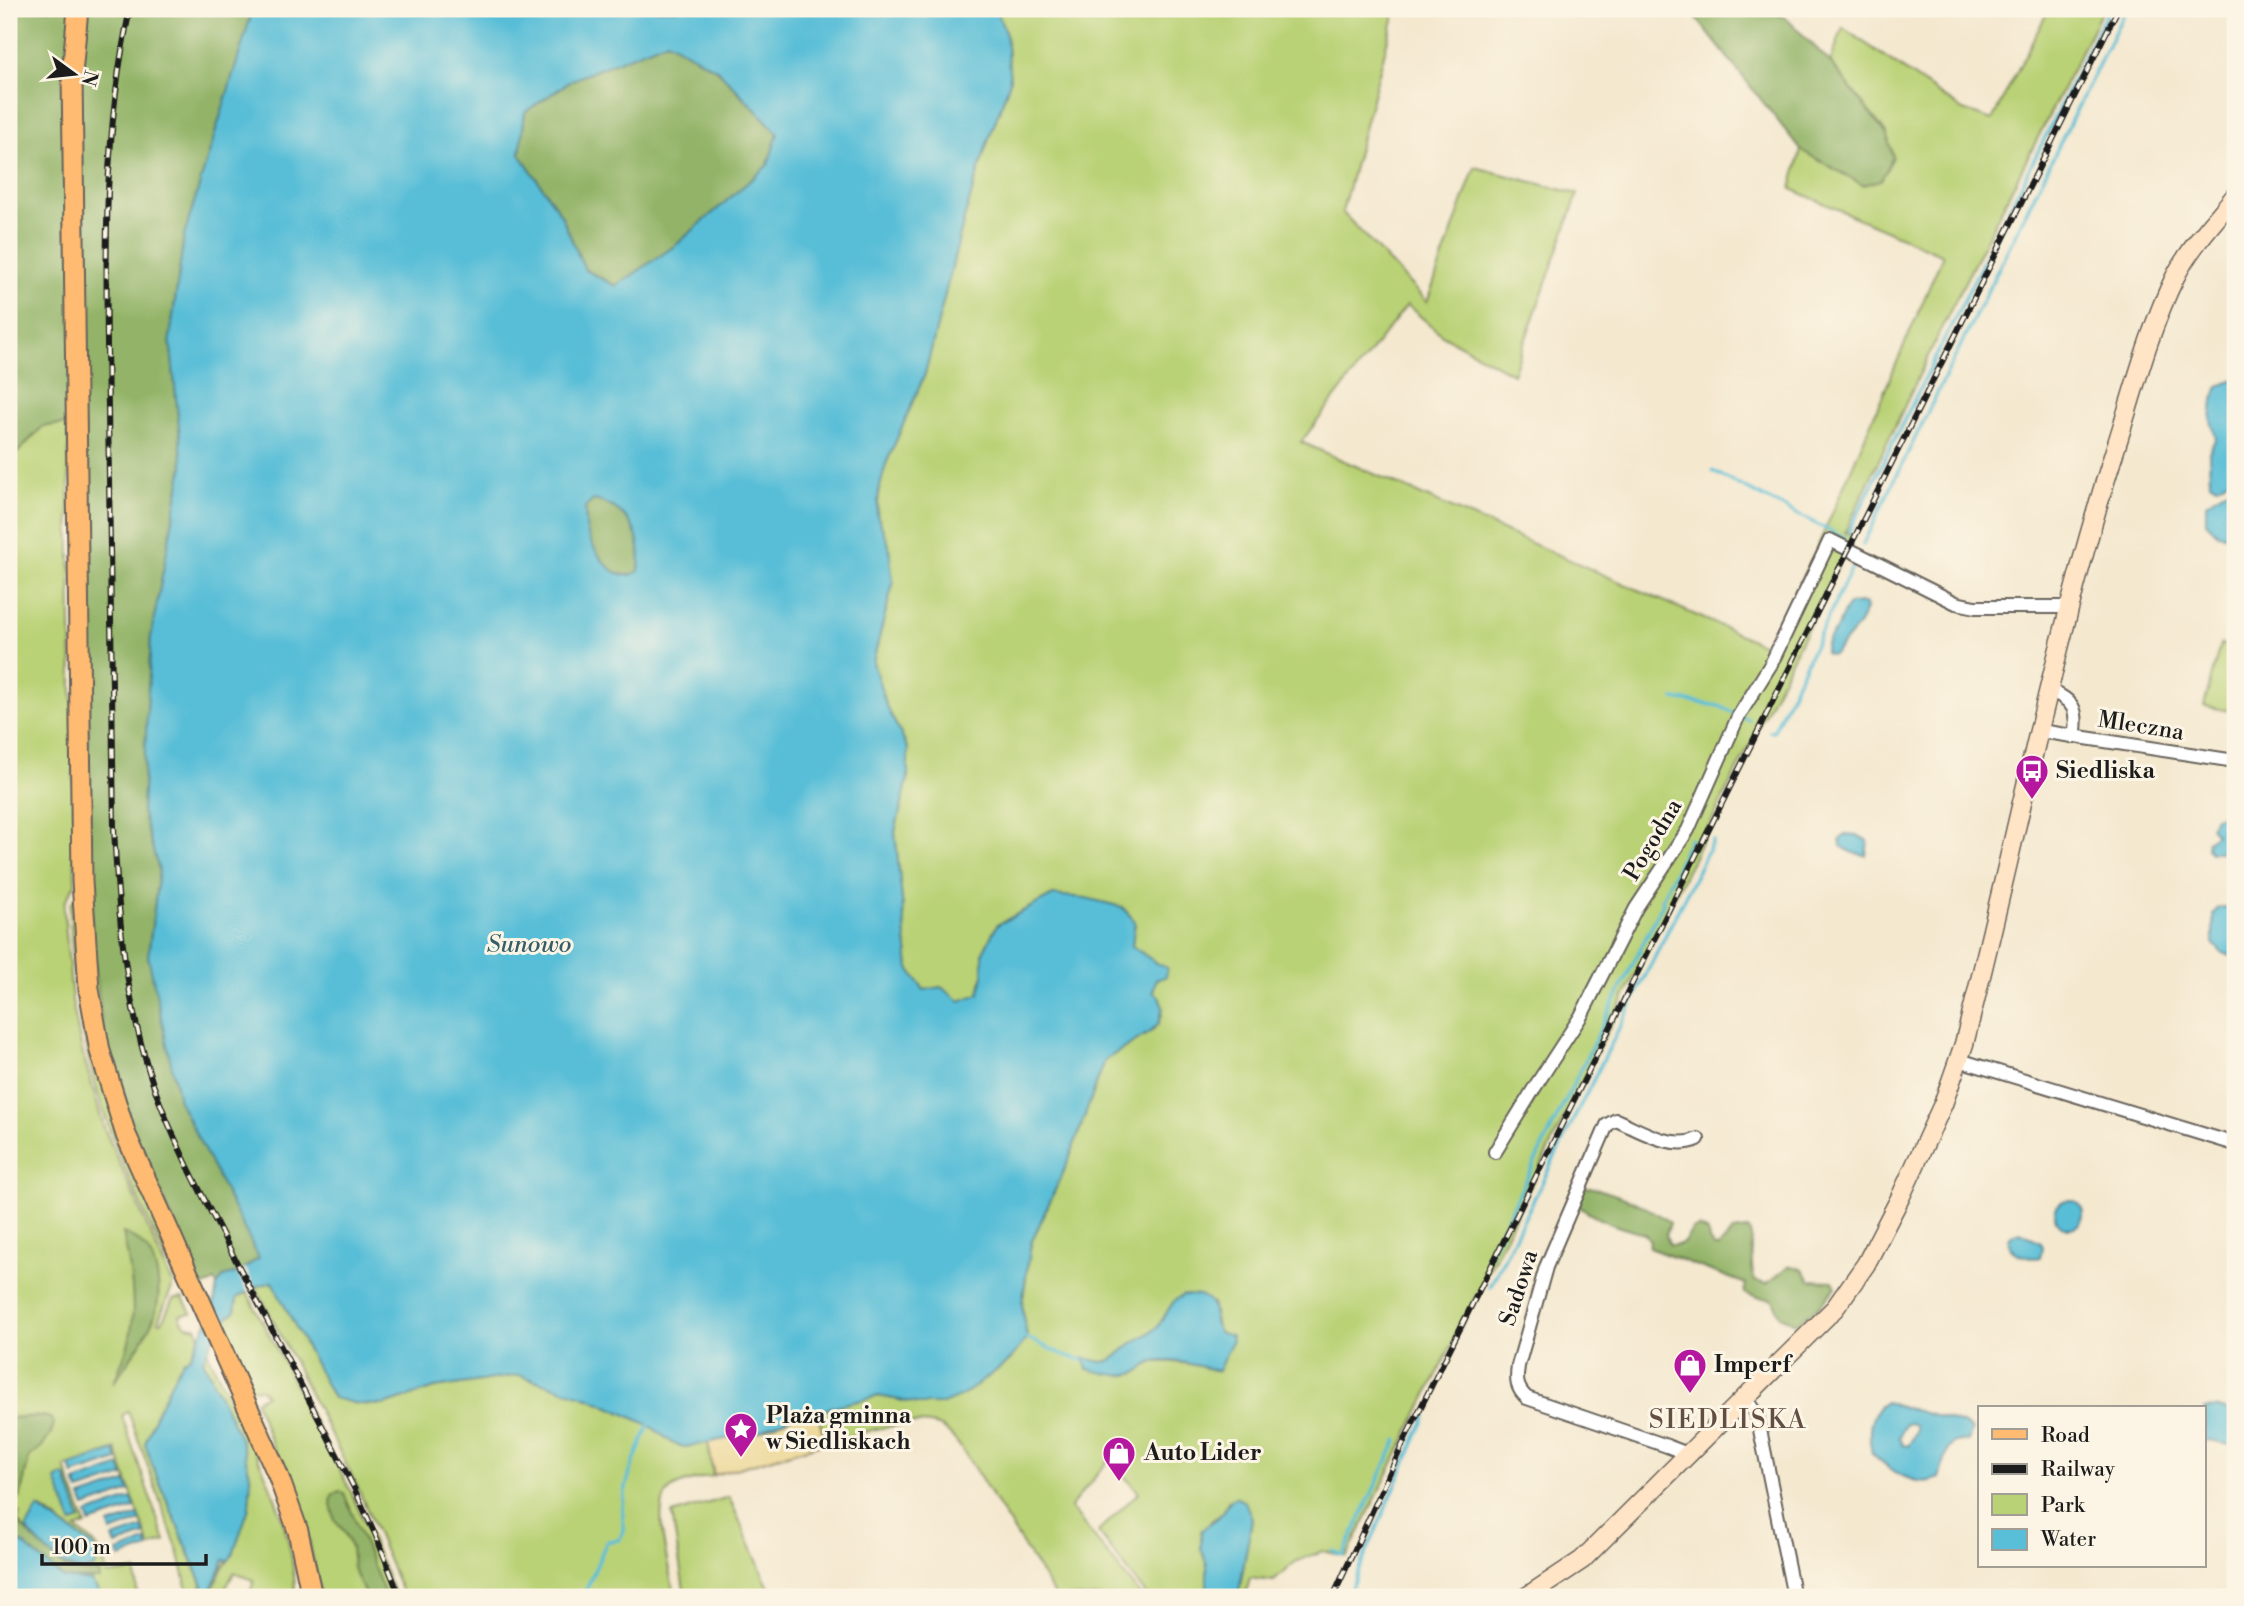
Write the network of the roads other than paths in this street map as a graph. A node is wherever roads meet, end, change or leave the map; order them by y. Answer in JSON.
{"nodes":[{"id":1,"x":78,"y":9,"type":"edge"},
{"id":2,"x":2235,"y":196,"type":"edge"},
{"id":3,"x":2068,"y":607,"type":"junction"},
{"id":4,"x":2048,"y":690,"type":"junction"},
{"id":5,"x":2040,"y":731,"type":"junction"},
{"id":6,"x":2074,"y":737,"type":"junction"},
{"id":7,"x":2235,"y":761,"type":"edge"},
{"id":8,"x":1959,"y":1060,"type":"junction"},
{"id":9,"x":1698,"y":1139,"type":"dead end"},
{"id":10,"x":2235,"y":1144,"type":"edge"},
{"id":11,"x":1495,"y":1152,"type":"dead end"},
{"id":12,"x":1745,"y":1398,"type":"junction"},
{"id":13,"x":1683,"y":1459,"type":"junction"},
{"id":14,"x":312,"y":1597,"type":"edge"},
{"id":15,"x":1526,"y":1597,"type":"edge"},
{"id":16,"x":1794,"y":1597,"type":"edge"}],
"edges":[{"from":1,"to":14,"type":"main road"},
{"from":2,"to":3,"type":"main road"},
{"from":3,"to":4,"type":"main road"},
{"from":3,"to":11,"type":"street","name":"Pogodna"},
{"from":4,"to":5,"type":"main road"},
{"from":4,"to":6,"type":"street"},
{"from":5,"to":6,"type":"street","name":"Mleczna"},
{"from":5,"to":8,"type":"main road"},
{"from":6,"to":7,"type":"street","name":"Mleczna"},
{"from":8,"to":10,"type":"street"},
{"from":8,"to":12,"type":"main road"},
{"from":9,"to":13,"type":"street","name":"Sadowa"},
{"from":12,"to":13,"type":"main road"},
{"from":12,"to":16,"type":"street"},
{"from":13,"to":15,"type":"main road"}]}
